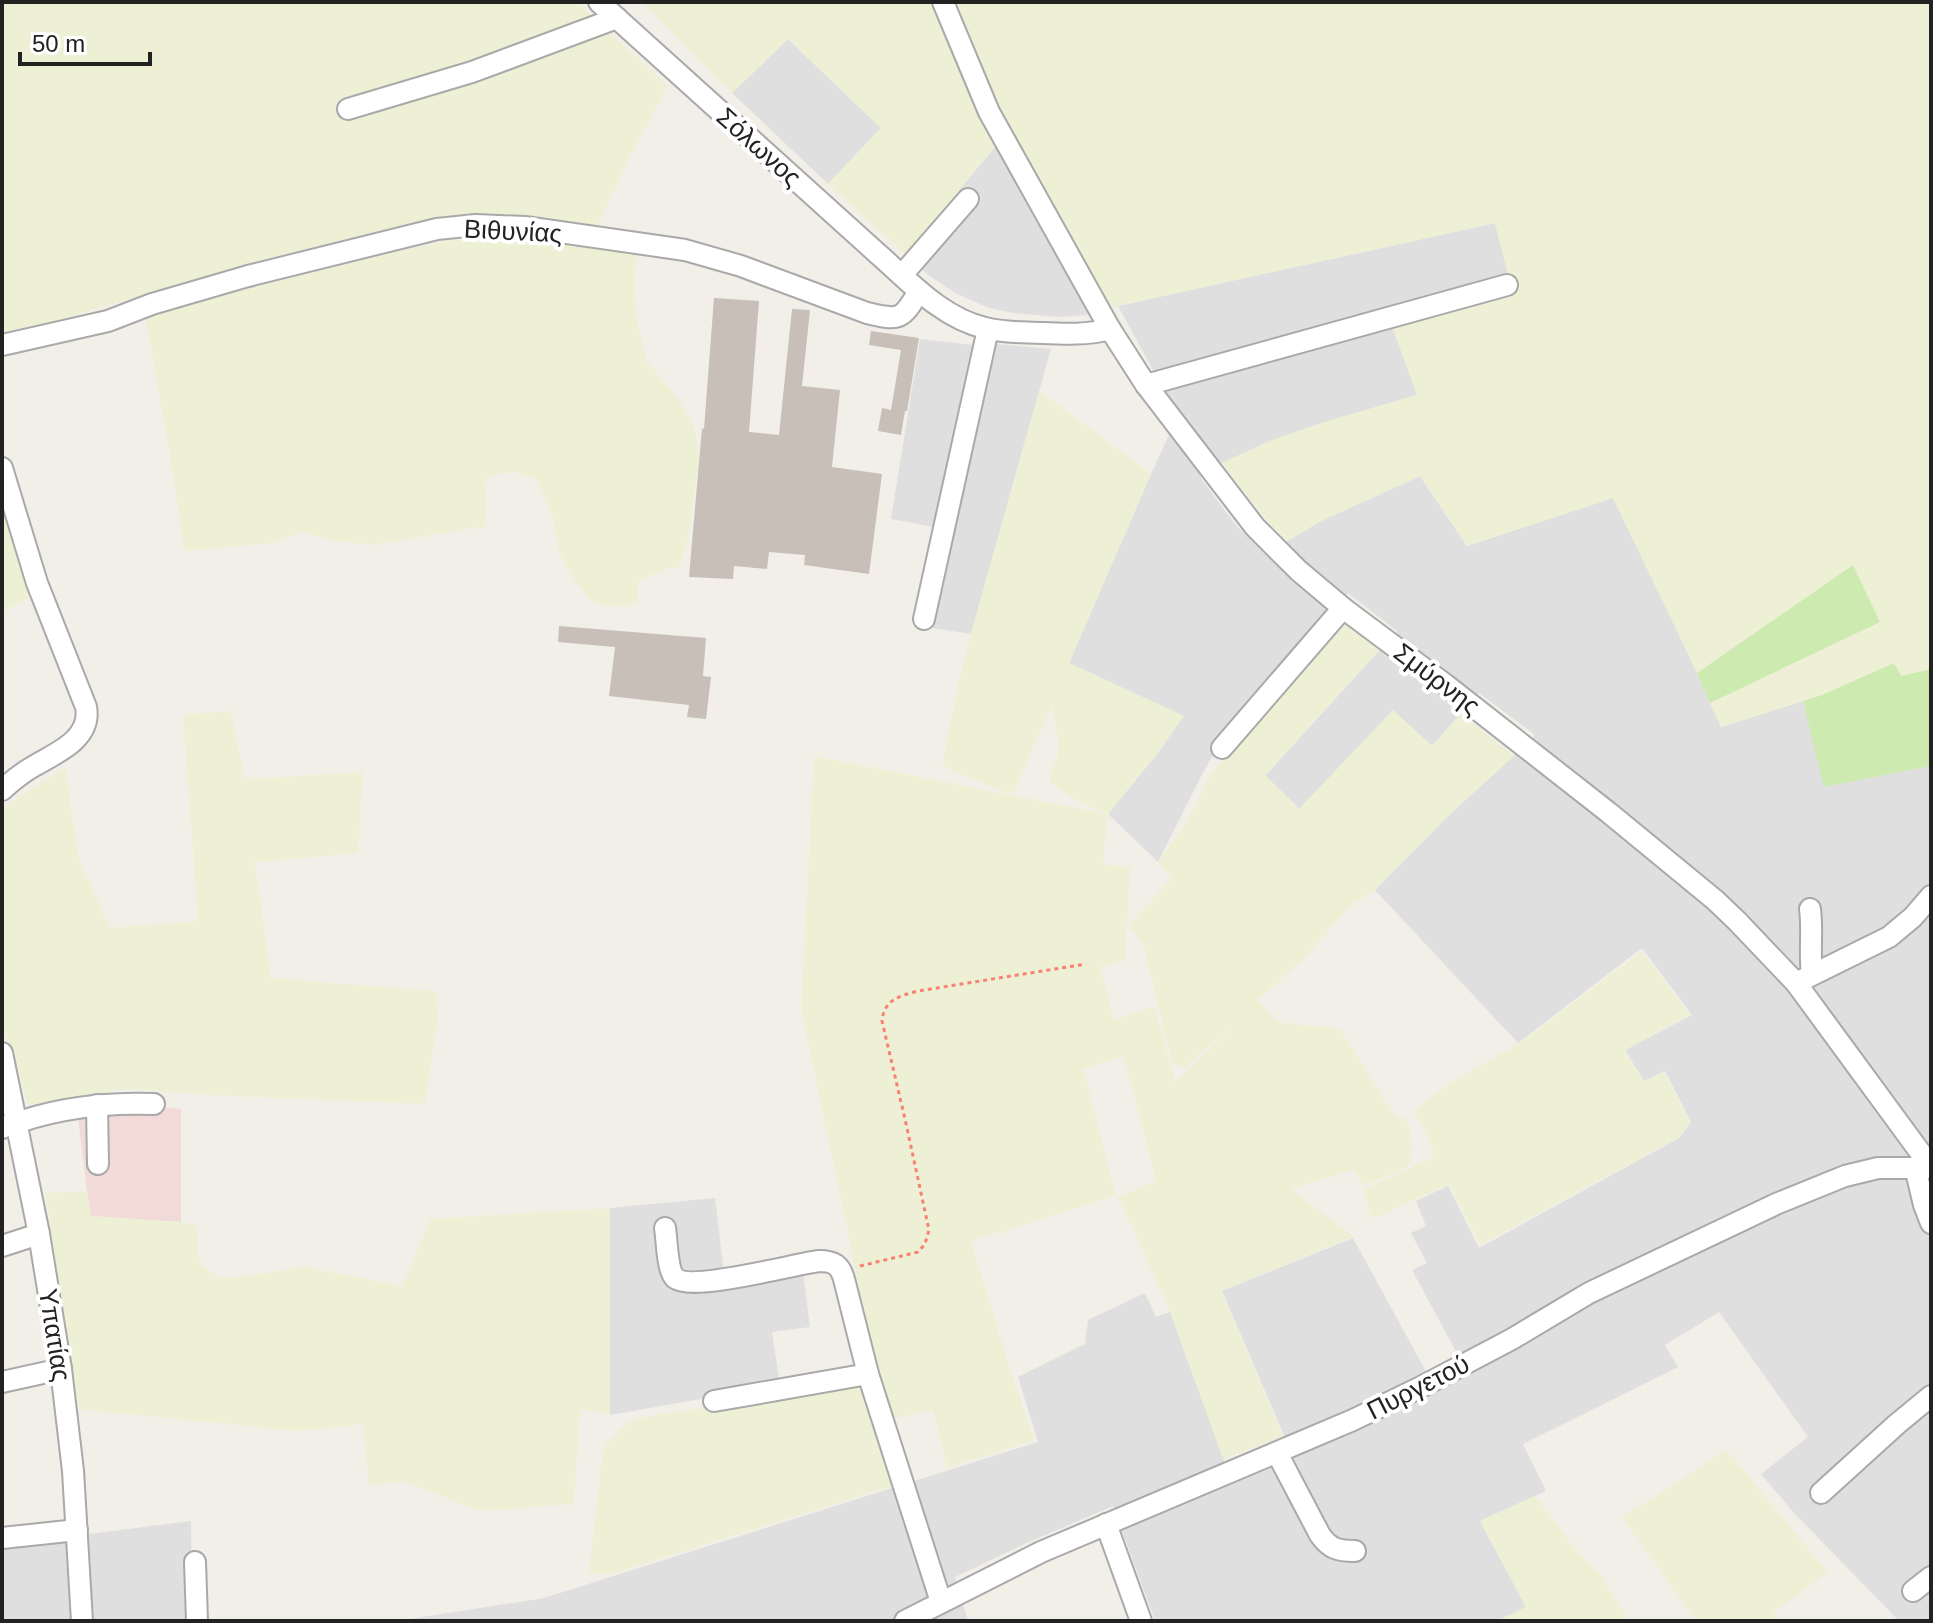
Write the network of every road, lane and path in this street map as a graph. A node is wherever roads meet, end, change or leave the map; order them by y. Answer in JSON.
{"nodes":[{"id":1,"x":599,"y":2,"type":"edge"},
{"id":2,"x":943,"y":2,"type":"edge"},
{"id":3,"x":617,"y":18,"type":"junction"},
{"id":4,"x":348,"y":109,"type":"dead end"},
{"id":5,"x":968,"y":199,"type":"dead end"},
{"id":6,"x":902,"y":275,"type":"junction"},
{"id":7,"x":1507,"y":285,"type":"dead end"},
{"id":8,"x":919,"y":291,"type":"junction"},
{"id":9,"x":988,"y":329,"type":"junction"},
{"id":10,"x":1110,"y":329,"type":"junction"},
{"id":11,"x":2,"y":345,"type":"edge"},
{"id":12,"x":1146,"y":385,"type":"junction"},
{"id":13,"x":2,"y":468,"type":"edge"},
{"id":14,"x":1343,"y":608,"type":"junction"},
{"id":15,"x":924,"y":619,"type":"dead end"},
{"id":16,"x":1222,"y":748,"type":"dead end"},
{"id":17,"x":2,"y":790,"type":"edge"},
{"id":18,"x":1931,"y":896,"type":"edge"},
{"id":19,"x":1810,"y":909,"type":"dead end"},
{"id":20,"x":1086,"y":964,"type":"dead end"},
{"id":21,"x":1804,"y":979,"type":"junction"},
{"id":22,"x":2,"y":1053,"type":"edge"},
{"id":23,"x":154,"y":1104,"type":"dead end"},
{"id":24,"x":97,"y":1105,"type":"junction"},
{"id":25,"x":9,"y":1125,"type":"edge"},
{"id":26,"x":98,"y":1164,"type":"dead end"},
{"id":27,"x":1926,"y":1167,"type":"edge"},
{"id":28,"x":1931,"y":1223,"type":"edge"},
{"id":29,"x":665,"y":1228,"type":"dead end"},
{"id":30,"x":39,"y":1234,"type":"junction"},
{"id":31,"x":2,"y":1246,"type":"edge"},
{"id":32,"x":842,"y":1273,"type":"junction"},
{"id":33,"x":61,"y":1369,"type":"junction"},
{"id":34,"x":868,"y":1374,"type":"junction"},
{"id":35,"x":2,"y":1382,"type":"edge"},
{"id":36,"x":1931,"y":1396,"type":"edge"},
{"id":37,"x":714,"y":1401,"type":"dead end"},
{"id":38,"x":1277,"y":1453,"type":"junction"},
{"id":39,"x":1821,"y":1493,"type":"dead end"},
{"id":40,"x":1106,"y":1524,"type":"junction"},
{"id":41,"x":77,"y":1530,"type":"junction"},
{"id":42,"x":2,"y":1538,"type":"edge"},
{"id":43,"x":1355,"y":1551,"type":"dead end"},
{"id":44,"x":195,"y":1562,"type":"dead end"},
{"id":45,"x":1931,"y":1577,"type":"edge"},
{"id":46,"x":1913,"y":1591,"type":"dead end"},
{"id":47,"x":941,"y":1602,"type":"junction"},
{"id":48,"x":917,"y":1618,"type":"edge"},
{"id":49,"x":82,"y":1621,"type":"edge"},
{"id":50,"x":197,"y":1621,"type":"edge"},
{"id":51,"x":1141,"y":1621,"type":"edge"}],
"edges":[{"from":1,"to":3,"type":"street","name":"Σόλωνος"},
{"from":2,"to":10,"type":"street","name":"Σμύρνης"},
{"from":3,"to":4,"type":"street"},
{"from":3,"to":6,"type":"street","name":"Σόλωνος"},
{"from":5,"to":6,"type":"street"},
{"from":6,"to":8,"type":"street","name":"Σόλωνος"},
{"from":7,"to":12,"type":"street"},
{"from":8,"to":9,"type":"street","name":"Σόλωνος"},
{"from":8,"to":11,"type":"street","name":"Βιθυνίας"},
{"from":9,"to":10,"type":"street","name":"Σόλωνος"},
{"from":9,"to":15,"type":"street"},
{"from":10,"to":12,"type":"street","name":"Σμύρνης"},
{"from":12,"to":14,"type":"street","name":"Σμύρνης"},
{"from":13,"to":17,"type":"street"},
{"from":14,"to":16,"type":"street"},
{"from":14,"to":21,"type":"street","name":"Σμύρνης"},
{"from":18,"to":21,"type":"street"},
{"from":19,"to":21,"type":"street"},
{"from":20,"to":32,"type":"path"},
{"from":21,"to":27,"type":"street","name":"Σμύρνης"},
{"from":22,"to":25,"type":"street","name":"Υπατίας"},
{"from":23,"to":24,"type":"street"},
{"from":24,"to":25,"type":"street"},
{"from":24,"to":26,"type":"street"},
{"from":25,"to":30,"type":"street","name":"Υπατίας"},
{"from":27,"to":28,"type":"street"},
{"from":27,"to":38,"type":"street","name":"Πυργετού"},
{"from":29,"to":32,"type":"street"},
{"from":30,"to":31,"type":"street"},
{"from":30,"to":33,"type":"street","name":"Υπατίας"},
{"from":32,"to":34,"type":"street"},
{"from":33,"to":35,"type":"street"},
{"from":33,"to":41,"type":"street","name":"Υπατίας"},
{"from":34,"to":37,"type":"street"},
{"from":34,"to":47,"type":"street"},
{"from":36,"to":39,"type":"street"},
{"from":38,"to":40,"type":"street","name":"Πυργετού"},
{"from":38,"to":43,"type":"street"},
{"from":40,"to":47,"type":"street","name":"Πυργετού"},
{"from":40,"to":51,"type":"street"},
{"from":41,"to":42,"type":"street"},
{"from":41,"to":49,"type":"street","name":"Υπατίας"},
{"from":44,"to":50,"type":"street"},
{"from":45,"to":46,"type":"street"},
{"from":47,"to":48,"type":"street","name":"Πυργετού"}]}
